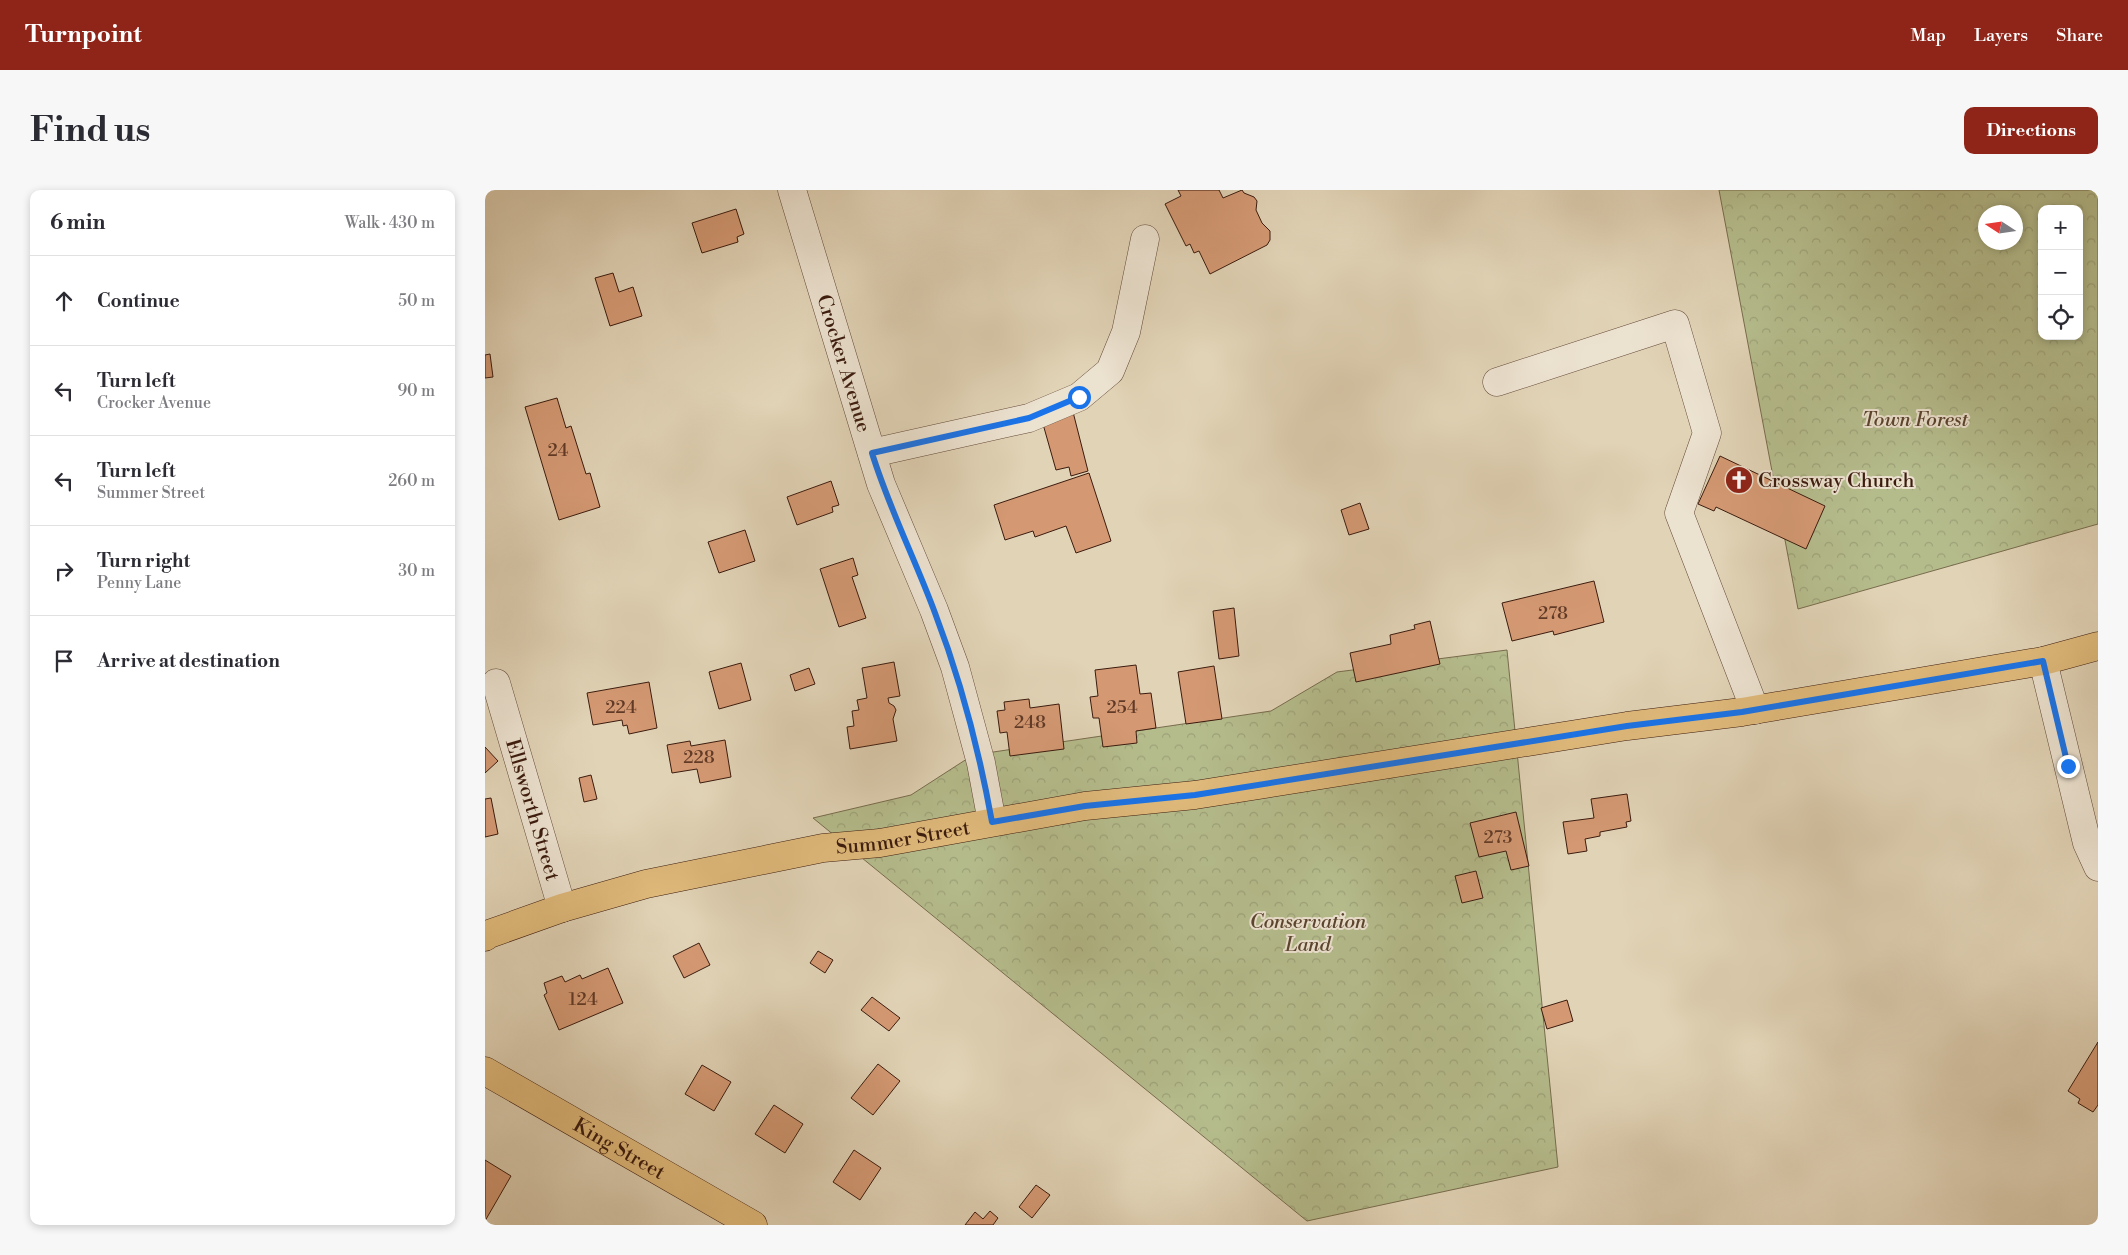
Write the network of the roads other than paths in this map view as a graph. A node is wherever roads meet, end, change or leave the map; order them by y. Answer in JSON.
{"nodes":[{"id":1,"x":791,"y":190,"type":"edge"},
{"id":2,"x":1145,"y":239,"type":"dead end"},
{"id":3,"x":1497,"y":382,"type":"dead end"},
{"id":4,"x":872,"y":453,"type":"junction"},
{"id":5,"x":2098,"y":646,"type":"edge"},
{"id":6,"x":2043,"y":661,"type":"junction"},
{"id":7,"x":497,"y":683,"type":"dead end"},
{"id":8,"x":1755,"y":710,"type":"junction"},
{"id":9,"x":992,"y":822,"type":"junction"},
{"id":10,"x":2098,"y":866,"type":"edge"},
{"id":11,"x":562,"y":908,"type":"junction"},
{"id":12,"x":485,"y":937,"type":"edge"},
{"id":13,"x":485,"y":1071,"type":"edge"},
{"id":14,"x":753,"y":1225,"type":"edge"}],
"edges":[{"from":1,"to":4,"type":"street","name":"Crocker Avenue"},
{"from":2,"to":4,"type":"street"},
{"from":3,"to":8,"type":"street"},
{"from":4,"to":9,"type":"street","name":"Crocker Avenue"},
{"from":5,"to":6,"type":"main road","name":"Summer Street"},
{"from":6,"to":8,"type":"main road","name":"Summer Street"},
{"from":6,"to":10,"type":"street"},
{"from":7,"to":11,"type":"street","name":"Ellsworth Street"},
{"from":8,"to":9,"type":"main road","name":"Summer Street"},
{"from":9,"to":11,"type":"main road","name":"Summer Street"},
{"from":11,"to":12,"type":"main road","name":"Summer Street"},
{"from":13,"to":14,"type":"main road","name":"King Street"}]}
